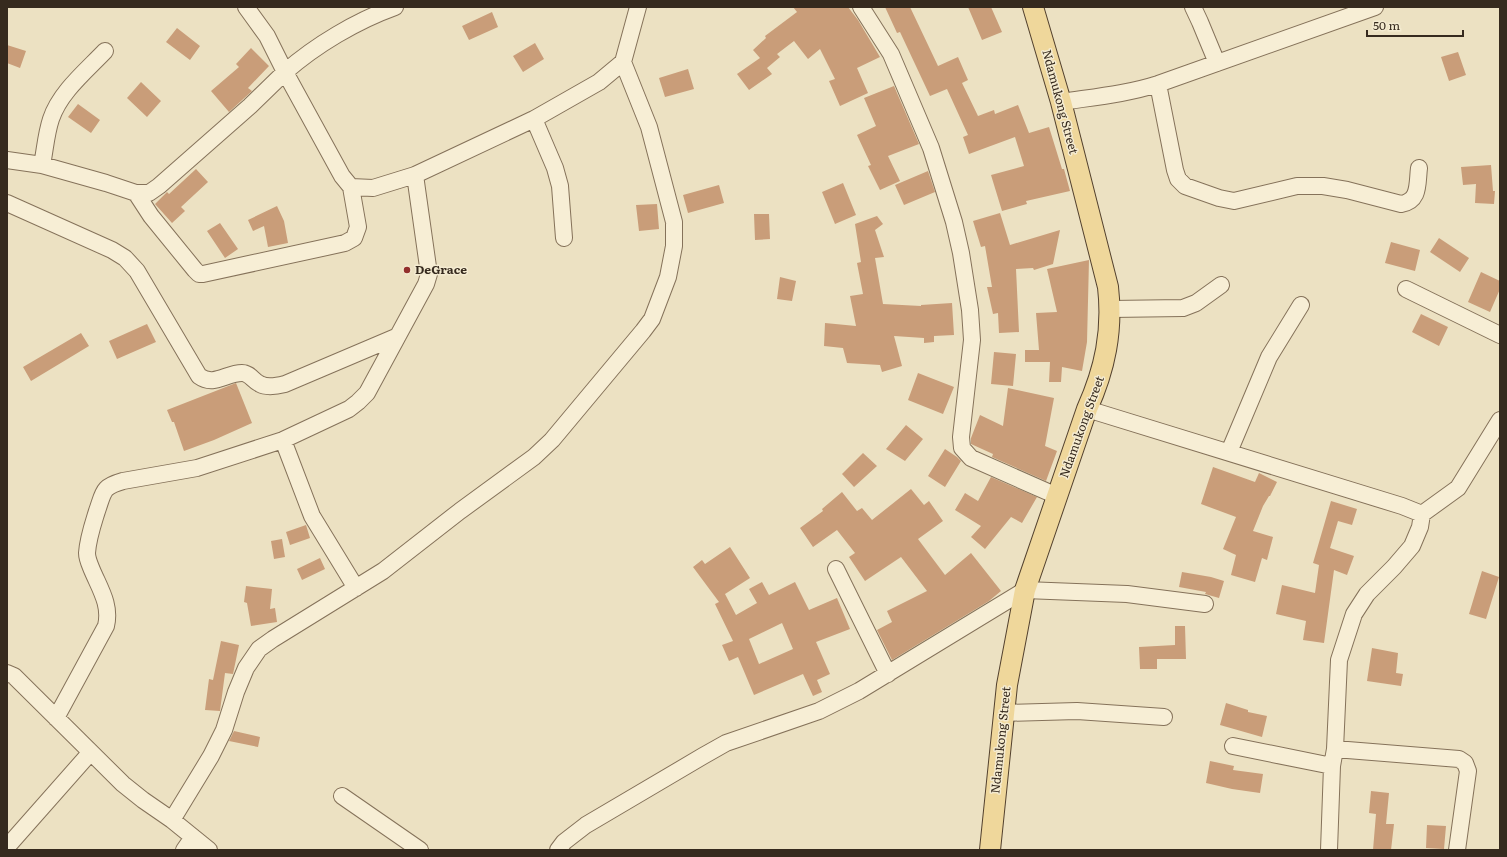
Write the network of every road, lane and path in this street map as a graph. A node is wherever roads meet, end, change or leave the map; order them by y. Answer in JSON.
{"nodes":[{"id":1,"x":246,"y":7,"type":"edge"},
{"id":2,"x":395,"y":7,"type":"edge"},
{"id":3,"x":638,"y":7,"type":"edge"},
{"id":4,"x":861,"y":7,"type":"edge"},
{"id":5,"x":1033,"y":7,"type":"edge"},
{"id":6,"x":1193,"y":7,"type":"edge"},
{"id":7,"x":1375,"y":7,"type":"edge"},
{"id":8,"x":105,"y":51,"type":"dead end"},
{"id":9,"x":623,"y":62,"type":"junction"},
{"id":10,"x":1217,"y":63,"type":"junction"},
{"id":11,"x":285,"y":72,"type":"junction"},
{"id":12,"x":1158,"y":84,"type":"junction"},
{"id":13,"x":1061,"y":102,"type":"junction"},
{"id":14,"x":534,"y":119,"type":"junction"},
{"id":15,"x":7,"y":160,"type":"edge"},
{"id":16,"x":42,"y":165,"type":"junction"},
{"id":17,"x":1419,"y":168,"type":"dead end"},
{"id":18,"x":415,"y":176,"type":"junction"},
{"id":19,"x":351,"y":187,"type":"junction"},
{"id":20,"x":136,"y":193,"type":"junction"},
{"id":21,"x":7,"y":203,"type":"edge"},
{"id":22,"x":564,"y":238,"type":"dead end"},
{"id":23,"x":1221,"y":285,"type":"dead end"},
{"id":24,"x":1406,"y":290,"type":"dead end"},
{"id":25,"x":1301,"y":305,"type":"dead end"},
{"id":26,"x":1111,"y":309,"type":"junction"},
{"id":27,"x":1500,"y":335,"type":"edge"},
{"id":28,"x":398,"y":336,"type":"junction"},
{"id":29,"x":1087,"y":409,"type":"junction"},
{"id":30,"x":1500,"y":420,"type":"edge"},
{"id":31,"x":283,"y":440,"type":"junction"},
{"id":32,"x":1229,"y":452,"type":"junction"},
{"id":33,"x":1057,"y":496,"type":"junction"},
{"id":34,"x":1422,"y":514,"type":"junction"},
{"id":35,"x":836,"y":570,"type":"dead end"},
{"id":36,"x":356,"y":588,"type":"junction"},
{"id":37,"x":1025,"y":590,"type":"junction"},
{"id":38,"x":1205,"y":604,"type":"dead end"},
{"id":39,"x":7,"y":673,"type":"edge"},
{"id":40,"x":888,"y":674,"type":"junction"},
{"id":41,"x":1003,"y":713,"type":"junction"},
{"id":42,"x":1164,"y":717,"type":"dead end"},
{"id":43,"x":56,"y":718,"type":"junction"},
{"id":44,"x":1233,"y":746,"type":"dead end"},
{"id":45,"x":1335,"y":749,"type":"junction"},
{"id":46,"x":90,"y":753,"type":"junction"},
{"id":47,"x":1332,"y":766,"type":"junction"},
{"id":48,"x":342,"y":796,"type":"dead end"},
{"id":49,"x":172,"y":820,"type":"junction"},
{"id":50,"x":193,"y":837,"type":"junction"},
{"id":51,"x":7,"y":847,"type":"edge"},
{"id":52,"x":184,"y":850,"type":"edge"},
{"id":53,"x":209,"y":850,"type":"edge"},
{"id":54,"x":420,"y":850,"type":"edge"},
{"id":55,"x":558,"y":850,"type":"edge"},
{"id":56,"x":990,"y":850,"type":"edge"},
{"id":57,"x":1329,"y":850,"type":"edge"},
{"id":58,"x":1457,"y":850,"type":"edge"}],
"edges":[{"from":1,"to":11,"type":"street"},
{"from":2,"to":11,"type":"street"},
{"from":3,"to":9,"type":"street"},
{"from":4,"to":33,"type":"street"},
{"from":5,"to":13,"type":"main road","name":"Ndamukong Street"},
{"from":6,"to":10,"type":"street"},
{"from":7,"to":10,"type":"street"},
{"from":8,"to":16,"type":"street"},
{"from":9,"to":14,"type":"street"},
{"from":9,"to":36,"type":"street"},
{"from":10,"to":12,"type":"street"},
{"from":11,"to":19,"type":"street"},
{"from":11,"to":20,"type":"street"},
{"from":12,"to":13,"type":"street"},
{"from":12,"to":17,"type":"street"},
{"from":13,"to":26,"type":"main road","name":"Ndamukong Street"},
{"from":14,"to":18,"type":"street"},
{"from":14,"to":22,"type":"street"},
{"from":15,"to":16,"type":"street"},
{"from":16,"to":20,"type":"street"},
{"from":18,"to":19,"type":"street"},
{"from":18,"to":28,"type":"street"},
{"from":19,"to":20,"type":"street"},
{"from":21,"to":28,"type":"street"},
{"from":23,"to":26,"type":"street"},
{"from":24,"to":27,"type":"street"},
{"from":25,"to":32,"type":"street"},
{"from":26,"to":29,"type":"main road","name":"Ndamukong Street"},
{"from":28,"to":31,"type":"street"},
{"from":29,"to":32,"type":"street"},
{"from":29,"to":33,"type":"main road","name":"Ndamukong Street"},
{"from":30,"to":34,"type":"street"},
{"from":31,"to":36,"type":"street"},
{"from":31,"to":43,"type":"street"},
{"from":32,"to":34,"type":"street"},
{"from":33,"to":37,"type":"main road","name":"Ndamukong Street"},
{"from":34,"to":45,"type":"street"},
{"from":35,"to":40,"type":"street"},
{"from":36,"to":49,"type":"street"},
{"from":37,"to":38,"type":"street"},
{"from":37,"to":40,"type":"street"},
{"from":37,"to":41,"type":"main road","name":"Ndamukong Street"},
{"from":39,"to":43,"type":"street"},
{"from":40,"to":55,"type":"street"},
{"from":41,"to":42,"type":"street"},
{"from":41,"to":56,"type":"main road","name":"Ndamukong Street"},
{"from":43,"to":46,"type":"street"},
{"from":44,"to":47,"type":"street"},
{"from":45,"to":47,"type":"street"},
{"from":45,"to":58,"type":"street"},
{"from":46,"to":49,"type":"street"},
{"from":46,"to":51,"type":"street"},
{"from":47,"to":57,"type":"street"},
{"from":48,"to":54,"type":"street"},
{"from":49,"to":50,"type":"street"},
{"from":50,"to":52,"type":"street"},
{"from":50,"to":53,"type":"street"}]}
